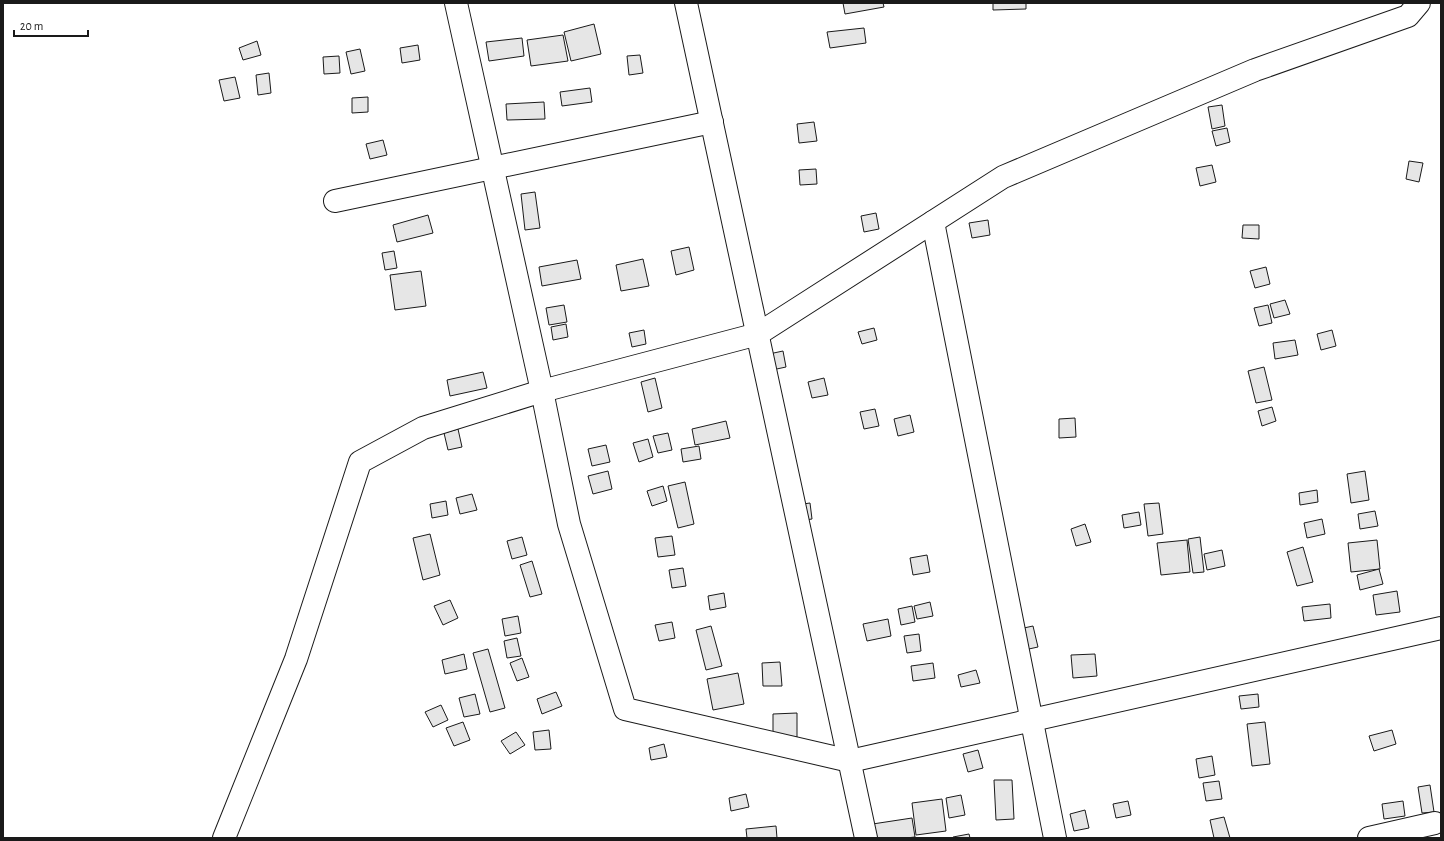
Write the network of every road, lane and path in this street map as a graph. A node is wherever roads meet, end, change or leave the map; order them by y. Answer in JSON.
{"nodes":[{"id":1,"x":456,"y":3,"type":"edge"},
{"id":2,"x":686,"y":3,"type":"edge"},
{"id":3,"x":1419,"y":3,"type":"edge"},
{"id":4,"x":712,"y":122,"type":"junction"},
{"id":5,"x":492,"y":168,"type":"junction"},
{"id":6,"x":335,"y":201,"type":"dead end"},
{"id":7,"x":933,"y":222,"type":"junction"},
{"id":8,"x":758,"y":334,"type":"junction"},
{"id":9,"x":542,"y":391,"type":"junction"},
{"id":10,"x":1441,"y":628,"type":"edge"},
{"id":11,"x":1032,"y":720,"type":"junction"},
{"id":12,"x":850,"y":761,"type":"junction"},
{"id":13,"x":1434,"y":823,"type":"dead end"},
{"id":14,"x":224,"y":838,"type":"edge"},
{"id":15,"x":866,"y":838,"type":"edge"},
{"id":16,"x":1055,"y":838,"type":"edge"},
{"id":17,"x":1369,"y":838,"type":"edge"}],
"edges":[{"from":1,"to":5,"type":"street"},
{"from":2,"to":4,"type":"street"},
{"from":3,"to":7,"type":"street"},
{"from":4,"to":5,"type":"street"},
{"from":4,"to":8,"type":"street"},
{"from":5,"to":6,"type":"street"},
{"from":5,"to":9,"type":"street"},
{"from":7,"to":8,"type":"street"},
{"from":7,"to":11,"type":"street"},
{"from":8,"to":9,"type":"street"},
{"from":8,"to":12,"type":"street"},
{"from":9,"to":12,"type":"street"},
{"from":9,"to":14,"type":"street"},
{"from":10,"to":11,"type":"street"},
{"from":11,"to":12,"type":"street"},
{"from":11,"to":16,"type":"street"},
{"from":12,"to":15,"type":"street"},
{"from":13,"to":17,"type":"street"}]}
